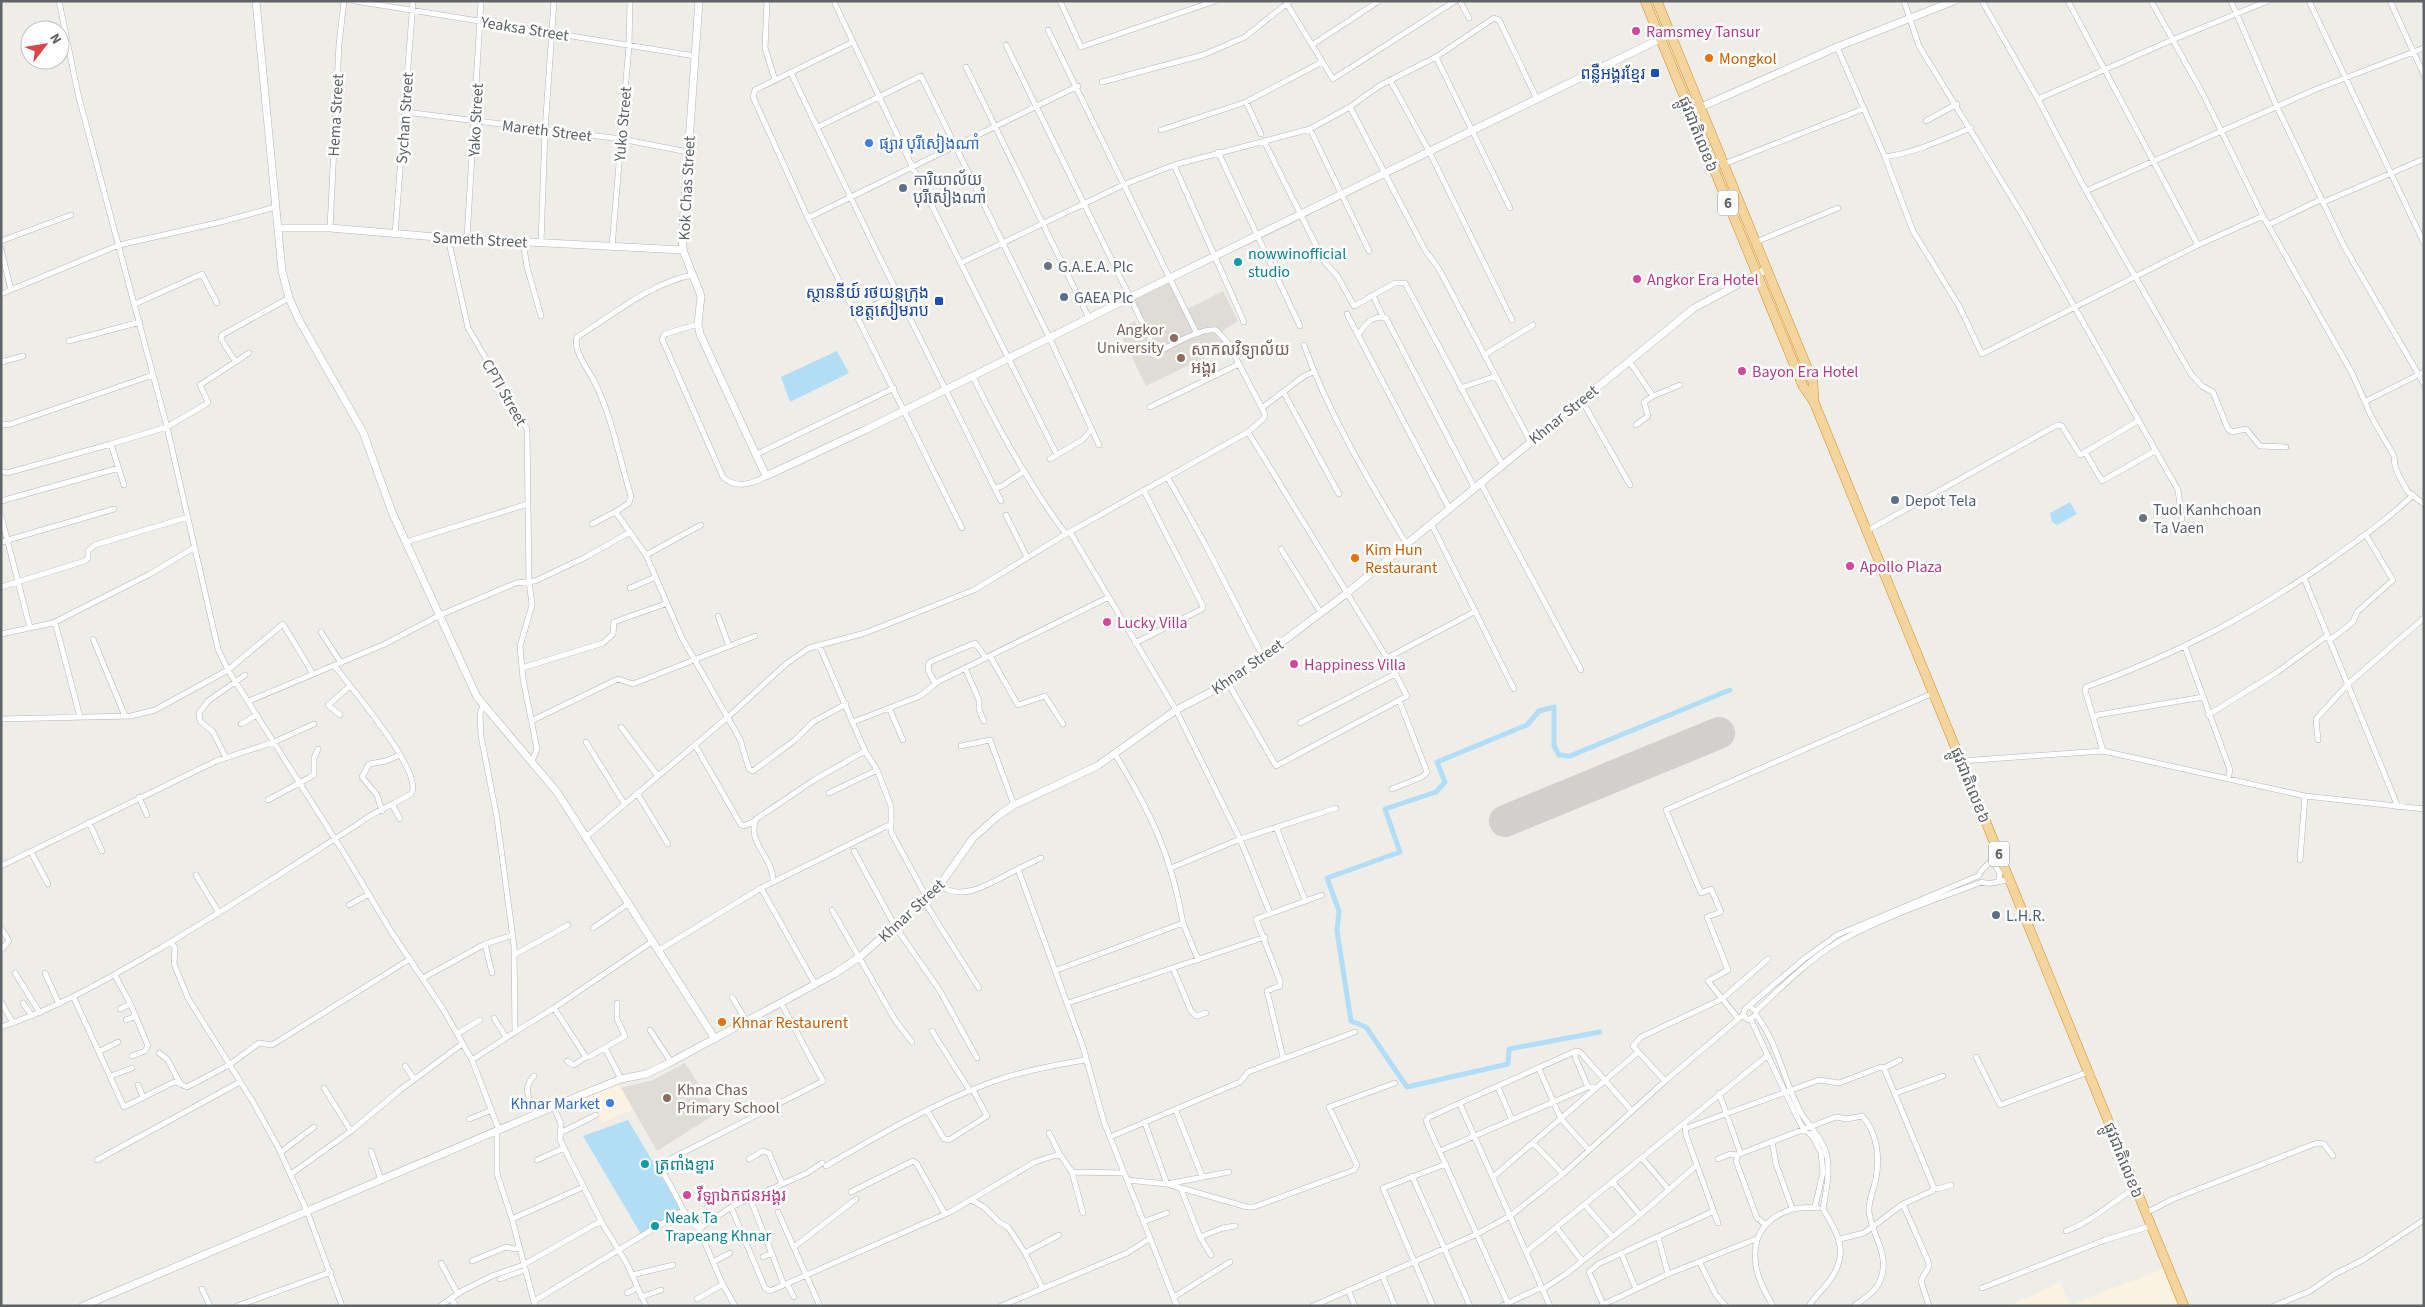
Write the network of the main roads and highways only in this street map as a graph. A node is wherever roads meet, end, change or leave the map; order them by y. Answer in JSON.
{"nodes":[{"id":1,"x":1644,"y":1,"type":"edge"},
{"id":2,"x":1657,"y":1,"type":"edge"},
{"id":3,"x":1798,"y":346,"type":"junction"},
{"id":4,"x":1788,"y":350,"type":"junction"},
{"id":5,"x":1814,"y":402,"type":"junction"},
{"id":6,"x":2184,"y":1306,"type":"edge"}],
"edges":[{"from":1,"to":4,"type":"highway","name":"ផ្លូវជាតិលេខ៦","number":"6"},
{"from":2,"to":3,"type":"highway","name":"ផ្លូវជាតិលេខ៦","number":"6"},
{"from":3,"to":4,"type":"highway"},
{"from":3,"to":5,"type":"highway","name":"ផ្លូវជាតិលេខ៦","number":"6"},
{"from":4,"to":5,"type":"highway","name":"ផ្លូវជាតិលេខ៦","number":"6"},
{"from":5,"to":6,"type":"highway","name":"ផ្លូវជាតិលេខ៦","number":"6"}]}
